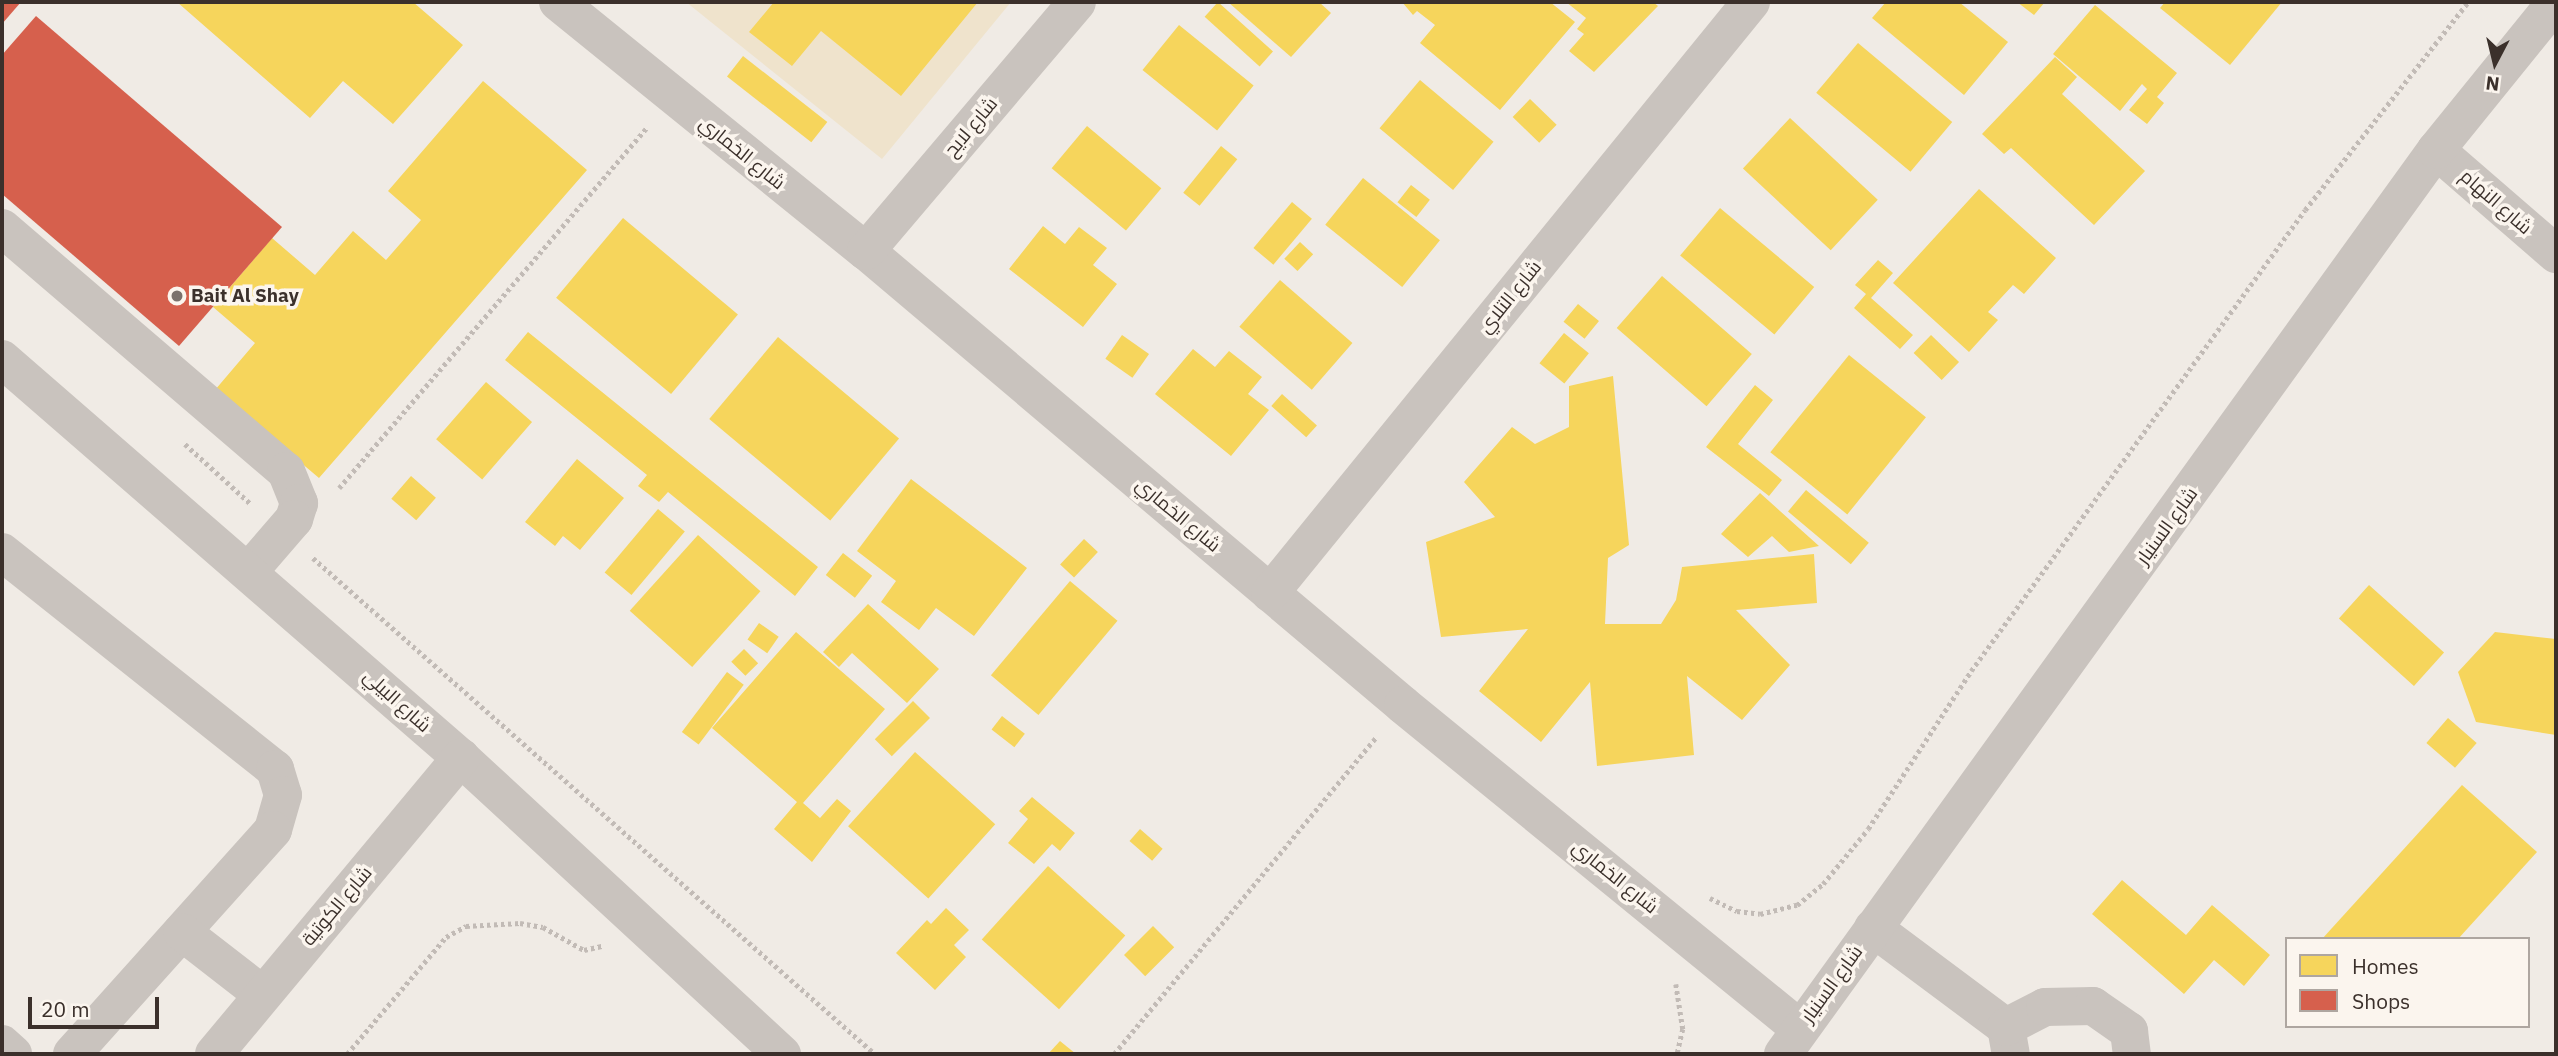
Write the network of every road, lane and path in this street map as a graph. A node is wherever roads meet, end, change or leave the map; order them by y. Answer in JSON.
{"nodes":[{"id":1,"x":558,"y":2,"type":"edge"},
{"id":2,"x":1077,"y":2,"type":"edge"},
{"id":3,"x":1751,"y":2,"type":"edge"},
{"id":4,"x":2468,"y":2,"type":"edge"},
{"id":5,"x":2556,"y":2,"type":"edge"},
{"id":6,"x":673,"y":97,"type":"junction"},
{"id":7,"x":2436,"y":150,"type":"junction"},
{"id":8,"x":2,"y":228,"type":"edge"},
{"id":9,"x":866,"y":251,"type":"junction"},
{"id":10,"x":2556,"y":254,"type":"edge"},
{"id":11,"x":2,"y":359,"type":"edge"},
{"id":12,"x":183,"y":443,"type":"dead end"},
{"id":13,"x":291,"y":518,"type":"junction"},
{"id":14,"x":2,"y":552,"type":"edge"},
{"id":15,"x":250,"y":570,"type":"junction"},
{"id":16,"x":1270,"y":593,"type":"junction"},
{"id":17,"x":1403,"y":705,"type":"junction"},
{"id":18,"x":461,"y":758,"type":"junction"},
{"id":19,"x":1706,"y":895,"type":"dead end"},
{"id":20,"x":1873,"y":928,"type":"junction"},
{"id":21,"x":183,"y":932,"type":"junction"},
{"id":22,"x":606,"y":943,"type":"dead end"},
{"id":23,"x":1673,"y":979,"type":"dead end"},
{"id":24,"x":262,"y":994,"type":"junction"},
{"id":25,"x":1791,"y":1041,"type":"edge"},
{"id":26,"x":2008,"y":1041,"type":"edge"},
{"id":27,"x":2,"y":1045,"type":"edge"},
{"id":28,"x":13,"y":1054,"type":"edge"},
{"id":29,"x":72,"y":1054,"type":"edge"},
{"id":30,"x":214,"y":1054,"type":"edge"},
{"id":31,"x":347,"y":1054,"type":"edge"},
{"id":32,"x":782,"y":1054,"type":"edge"},
{"id":33,"x":875,"y":1054,"type":"edge"},
{"id":34,"x":1114,"y":1054,"type":"edge"},
{"id":35,"x":1676,"y":1054,"type":"edge"},
{"id":36,"x":2132,"y":1054,"type":"edge"}],
"edges":[{"from":1,"to":6,"type":"street","name":"شارع الخماري"},
{"from":2,"to":9,"type":"street","name":"شارع لايح"},
{"from":3,"to":16,"type":"street","name":"شارع التلاي"},
{"from":4,"to":19,"type":"path"},
{"from":5,"to":7,"type":"street","name":"شارع السنيار"},
{"from":6,"to":9,"type":"street","name":"شارع الخماري"},
{"from":6,"to":13,"type":"path"},
{"from":7,"to":10,"type":"street","name":"شارع النهام"},
{"from":7,"to":20,"type":"street","name":"شارع السنيار"},
{"from":8,"to":13,"type":"street"},
{"from":9,"to":16,"type":"street","name":"شارع الخماري"},
{"from":11,"to":15,"type":"street","name":"شارع البيلي"},
{"from":12,"to":13,"type":"path"},
{"from":13,"to":15,"type":"street"},
{"from":13,"to":33,"type":"path"},
{"from":14,"to":21,"type":"street"},
{"from":15,"to":18,"type":"street","name":"شارع البيلي"},
{"from":16,"to":17,"type":"street","name":"شارع الخماري"},
{"from":17,"to":25,"type":"street","name":"شارع الخماري"},
{"from":17,"to":34,"type":"path"},
{"from":18,"to":24,"type":"street","name":"شارع الكوتية"},
{"from":18,"to":32,"type":"street","name":"شارع البيلي"},
{"from":20,"to":25,"type":"street","name":"شارع السنيار"},
{"from":20,"to":26,"type":"street"},
{"from":21,"to":24,"type":"street"},
{"from":21,"to":29,"type":"street"},
{"from":22,"to":31,"type":"path"},
{"from":23,"to":35,"type":"path"},
{"from":24,"to":30,"type":"street","name":"شارع الكوتية"},
{"from":26,"to":36,"type":"street"},
{"from":27,"to":28,"type":"street"}]}
